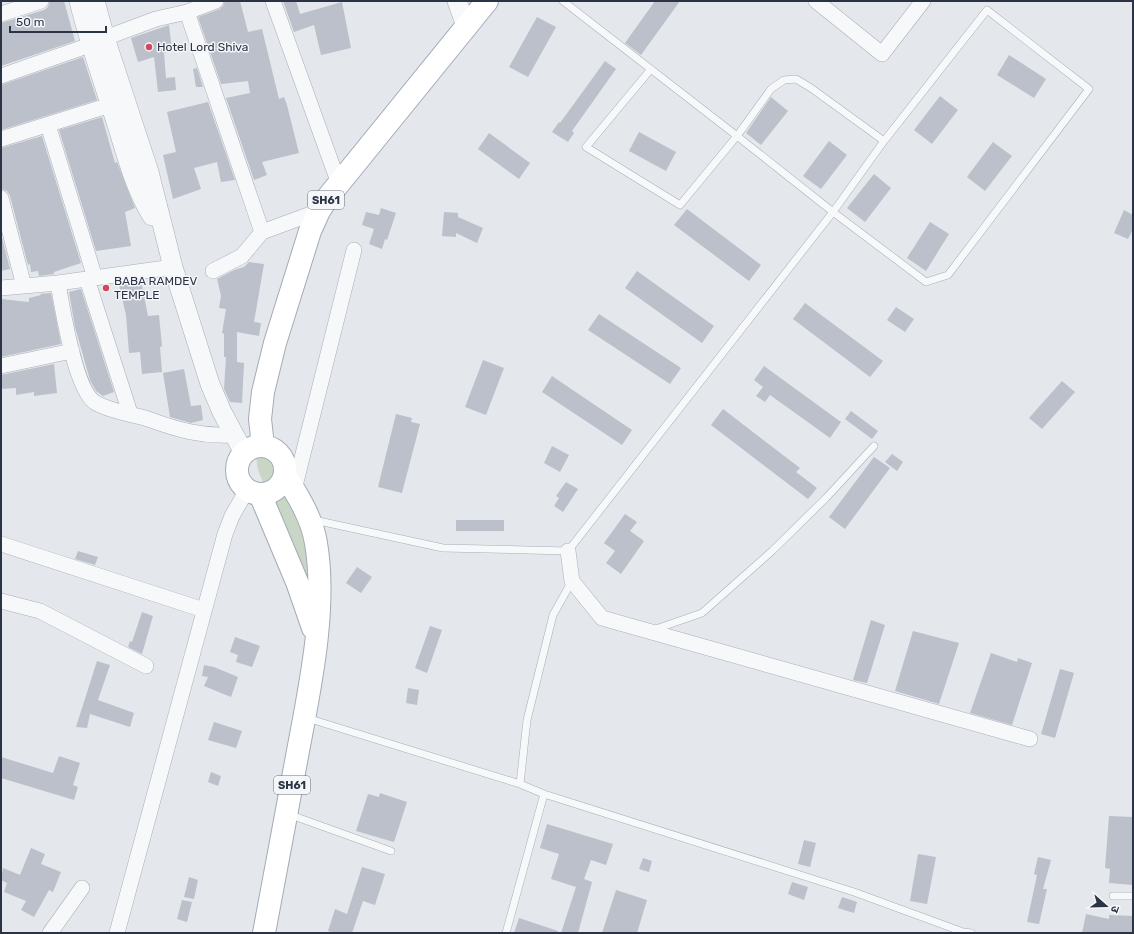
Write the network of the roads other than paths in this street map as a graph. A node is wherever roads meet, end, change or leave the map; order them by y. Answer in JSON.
{"nodes":[{"id":1,"x":40,"y":1,"type":"edge"},
{"id":2,"x":79,"y":1,"type":"edge"},
{"id":3,"x":96,"y":1,"type":"edge"},
{"id":4,"x":216,"y":1,"type":"edge"},
{"id":5,"x":274,"y":1,"type":"edge"},
{"id":6,"x":457,"y":1,"type":"edge"},
{"id":7,"x":487,"y":1,"type":"edge"},
{"id":8,"x":563,"y":1,"type":"edge"},
{"id":9,"x":816,"y":1,"type":"edge"},
{"id":10,"x":923,"y":1,"type":"edge"},
{"id":11,"x":187,"y":12,"type":"junction"},
{"id":12,"x":1,"y":14,"type":"edge"},
{"id":13,"x":466,"y":26,"type":"junction"},
{"id":14,"x":97,"y":42,"type":"junction"},
{"id":15,"x":651,"y":69,"type":"junction"},
{"id":16,"x":1,"y":76,"type":"edge"},
{"id":17,"x":110,"y":105,"type":"junction"},
{"id":18,"x":48,"y":125,"type":"junction"},
{"id":19,"x":738,"y":136,"type":"junction"},
{"id":20,"x":1,"y":139,"type":"edge"},
{"id":21,"x":884,"y":141,"type":"junction"},
{"id":22,"x":339,"y":184,"type":"junction"},
{"id":23,"x":1,"y":198,"type":"edge"},
{"id":24,"x":319,"y":211,"type":"junction"},
{"id":25,"x":833,"y":212,"type":"junction"},
{"id":26,"x":163,"y":232,"type":"junction"},
{"id":27,"x":262,"y":232,"type":"junction"},
{"id":28,"x":354,"y":250,"type":"dead end"},
{"id":29,"x":173,"y":267,"type":"junction"},
{"id":30,"x":213,"y":271,"type":"dead end"},
{"id":31,"x":91,"y":279,"type":"junction"},
{"id":32,"x":58,"y":283,"type":"junction"},
{"id":33,"x":24,"y":286,"type":"junction"},
{"id":34,"x":1,"y":288,"type":"edge"},
{"id":35,"x":72,"y":351,"type":"junction"},
{"id":36,"x":1,"y":366,"type":"edge"},
{"id":37,"x":130,"y":413,"type":"junction"},
{"id":38,"x":247,"y":445,"type":"junction"},
{"id":39,"x":874,"y":446,"type":"dead end"},
{"id":40,"x":289,"y":482,"type":"junction"},
{"id":41,"x":253,"y":492,"type":"junction"},
{"id":42,"x":309,"y":519,"type":"junction"},
{"id":43,"x":1,"y":544,"type":"edge"},
{"id":44,"x":568,"y":551,"type":"junction"},
{"id":45,"x":572,"y":581,"type":"junction"},
{"id":46,"x":1,"y":601,"type":"edge"},
{"id":47,"x":204,"y":610,"type":"junction"},
{"id":48,"x":649,"y":632,"type":"junction"},
{"id":49,"x":316,"y":637,"type":"junction"},
{"id":50,"x":146,"y":666,"type":"dead end"},
{"id":51,"x":304,"y":717,"type":"junction"},
{"id":52,"x":1030,"y":739,"type":"dead end"},
{"id":53,"x":520,"y":784,"type":"junction"},
{"id":54,"x":544,"y":794,"type":"junction"},
{"id":55,"x":286,"y":813,"type":"junction"},
{"id":56,"x":391,"y":851,"type":"dead end"},
{"id":57,"x":82,"y":888,"type":"dead end"},
{"id":58,"x":1114,"y":896,"type":"dead end"},
{"id":59,"x":1133,"y":896,"type":"edge"},
{"id":60,"x":50,"y":933,"type":"edge"},
{"id":61,"x":117,"y":933,"type":"edge"},
{"id":62,"x":264,"y":933,"type":"edge"},
{"id":63,"x":506,"y":933,"type":"edge"},
{"id":64,"x":972,"y":933,"type":"edge"}],
"edges":[{"from":1,"to":12,"type":"street"},
{"from":2,"to":14,"type":"street"},
{"from":3,"to":14,"type":"street"},
{"from":4,"to":11,"type":"street"},
{"from":5,"to":22,"type":"street"},
{"from":6,"to":13,"type":"street"},
{"from":7,"to":13,"type":"main road","number":"SH61"},
{"from":8,"to":15,"type":"lane"},
{"from":9,"to":10,"type":"street"},
{"from":11,"to":14,"type":"street"},
{"from":11,"to":27,"type":"street"},
{"from":13,"to":22,"type":"main road","number":"SH61"},
{"from":14,"to":16,"type":"street"},
{"from":14,"to":17,"type":"street"},
{"from":14,"to":26,"type":"street"},
{"from":15,"to":19,"type":"lane"},
{"from":15,"to":19,"type":"lane"},
{"from":17,"to":18,"type":"street"},
{"from":17,"to":26,"type":"street"},
{"from":18,"to":20,"type":"street"},
{"from":18,"to":31,"type":"street"},
{"from":19,"to":21,"type":"lane"},
{"from":19,"to":25,"type":"lane"},
{"from":21,"to":25,"type":"lane"},
{"from":21,"to":25,"type":"lane"},
{"from":22,"to":24,"type":"main road","number":"SH61"},
{"from":23,"to":33,"type":"street"},
{"from":24,"to":27,"type":"street"},
{"from":24,"to":38,"type":"main road","number":"SH61"},
{"from":25,"to":44,"type":"lane"},
{"from":26,"to":29,"type":"street"},
{"from":27,"to":30,"type":"street"},
{"from":28,"to":40,"type":"street"},
{"from":29,"to":31,"type":"street"},
{"from":29,"to":38,"type":"street"},
{"from":31,"to":32,"type":"street"},
{"from":31,"to":37,"type":"street"},
{"from":32,"to":33,"type":"street"},
{"from":32,"to":35,"type":"street"},
{"from":33,"to":34,"type":"street"},
{"from":35,"to":36,"type":"street"},
{"from":35,"to":37,"type":"street"},
{"from":37,"to":38,"type":"street"},
{"from":38,"to":40,"type":"main road","number":"SH61"},
{"from":38,"to":41,"type":"main road","number":"SH61"},
{"from":39,"to":48,"type":"lane"},
{"from":40,"to":41,"type":"main road"},
{"from":40,"to":42,"type":"main road","number":"SH61"},
{"from":41,"to":47,"type":"street"},
{"from":41,"to":49,"type":"main road","number":"SH61"},
{"from":42,"to":44,"type":"lane"},
{"from":42,"to":49,"type":"main road","number":"SH61"},
{"from":43,"to":47,"type":"street"},
{"from":44,"to":45,"type":"street"},
{"from":45,"to":48,"type":"street"},
{"from":45,"to":53,"type":"lane"},
{"from":46,"to":50,"type":"street"},
{"from":47,"to":61,"type":"street"},
{"from":48,"to":52,"type":"street"},
{"from":49,"to":51,"type":"main road","number":"SH61"},
{"from":51,"to":53,"type":"lane"},
{"from":51,"to":55,"type":"main road","number":"SH61"},
{"from":53,"to":54,"type":"lane"},
{"from":54,"to":63,"type":"lane"},
{"from":54,"to":64,"type":"lane"},
{"from":55,"to":56,"type":"lane"},
{"from":55,"to":62,"type":"main road","number":"SH61"},
{"from":57,"to":60,"type":"street"},
{"from":58,"to":59,"type":"lane"}]}
